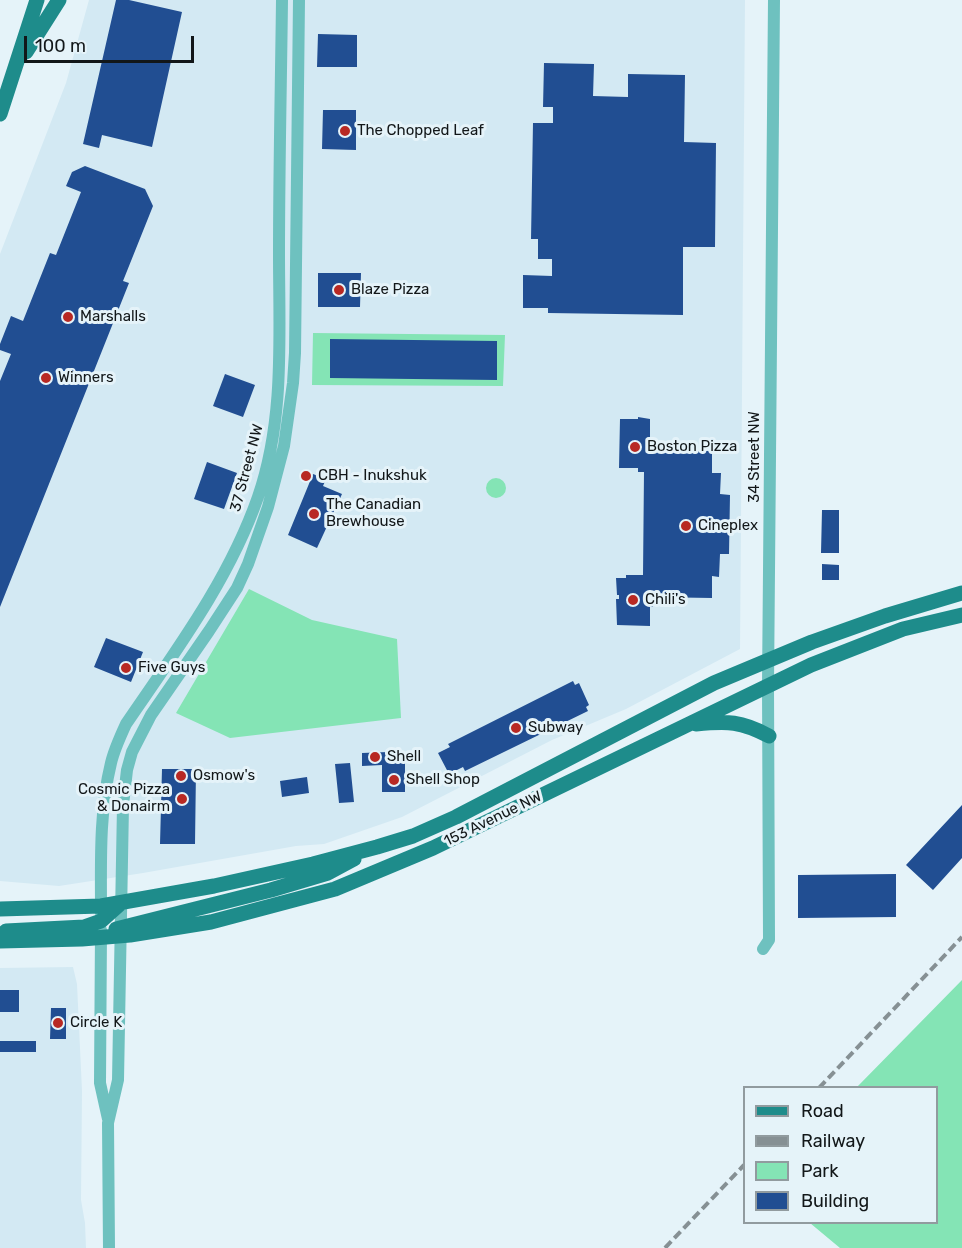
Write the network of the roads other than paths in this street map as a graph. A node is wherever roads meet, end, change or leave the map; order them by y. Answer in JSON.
{"nodes":[{"id":1,"x":37,"y":0,"type":"edge"},
{"id":2,"x":59,"y":0,"type":"edge"},
{"id":3,"x":282,"y":0,"type":"edge"},
{"id":4,"x":299,"y":0,"type":"edge"},
{"id":5,"x":774,"y":0,"type":"edge"},
{"id":6,"x":14,"y":73,"type":"junction"},
{"id":7,"x":0,"y":114,"type":"edge"},
{"id":8,"x":962,"y":593,"type":"edge"},
{"id":9,"x":962,"y":615,"type":"edge"},
{"id":10,"x":769,"y":661,"type":"junction"},
{"id":11,"x":768,"y":685,"type":"junction"},
{"id":12,"x":687,"y":724,"type":"junction"},
{"id":13,"x":769,"y":736,"type":"junction"},
{"id":14,"x":376,"y":847,"type":"junction"},
{"id":15,"x":122,"y":902,"type":"junction"},
{"id":16,"x":0,"y":909,"type":"edge"},
{"id":17,"x":101,"y":913,"type":"junction"},
{"id":18,"x":0,"y":931,"type":"edge"},
{"id":19,"x":120,"y":932,"type":"junction"},
{"id":20,"x":100,"y":938,"type":"junction"},
{"id":21,"x":0,"y":941,"type":"edge"},
{"id":22,"x":763,"y":949,"type":"dead end"},
{"id":23,"x":108,"y":1123,"type":"junction"},
{"id":24,"x":109,"y":1248,"type":"edge"}],
"edges":[{"from":1,"to":6,"type":"main road"},
{"from":2,"to":6,"type":"main road"},
{"from":3,"to":17,"type":"street","name":"37 Street NW"},
{"from":4,"to":15,"type":"street","name":"37 Street NW"},
{"from":5,"to":10,"type":"street","name":"34 Street NW"},
{"from":6,"to":7,"type":"main road"},
{"from":8,"to":10,"type":"main road","name":"153 Avenue NW"},
{"from":9,"to":11,"type":"main road","name":"153 Avenue NW"},
{"from":10,"to":11,"type":"street","name":"34 Street NW"},
{"from":10,"to":14,"type":"main road","name":"153 Avenue NW"},
{"from":11,"to":12,"type":"main road","name":"153 Avenue NW"},
{"from":11,"to":13,"type":"street","name":"34 Street NW"},
{"from":12,"to":13,"type":"main road"},
{"from":12,"to":19,"type":"main road","name":"153 Avenue NW"},
{"from":13,"to":22,"type":"street","name":"34 Street NW"},
{"from":14,"to":15,"type":"main road","name":"153 Avenue NW"},
{"from":14,"to":19,"type":"main road"},
{"from":15,"to":17,"type":"main road"},
{"from":15,"to":19,"type":"street","name":"37 Street NW"},
{"from":16,"to":17,"type":"main road"},
{"from":17,"to":18,"type":"main road"},
{"from":17,"to":20,"type":"street","name":"37 Street NW"},
{"from":19,"to":20,"type":"main road","name":"153 Avenue NW"},
{"from":19,"to":23,"type":"street","name":"37 Street NW"},
{"from":20,"to":21,"type":"main road","name":"153 Avenue NW"},
{"from":20,"to":23,"type":"street","name":"37 Street NW"},
{"from":23,"to":24,"type":"street"}]}
